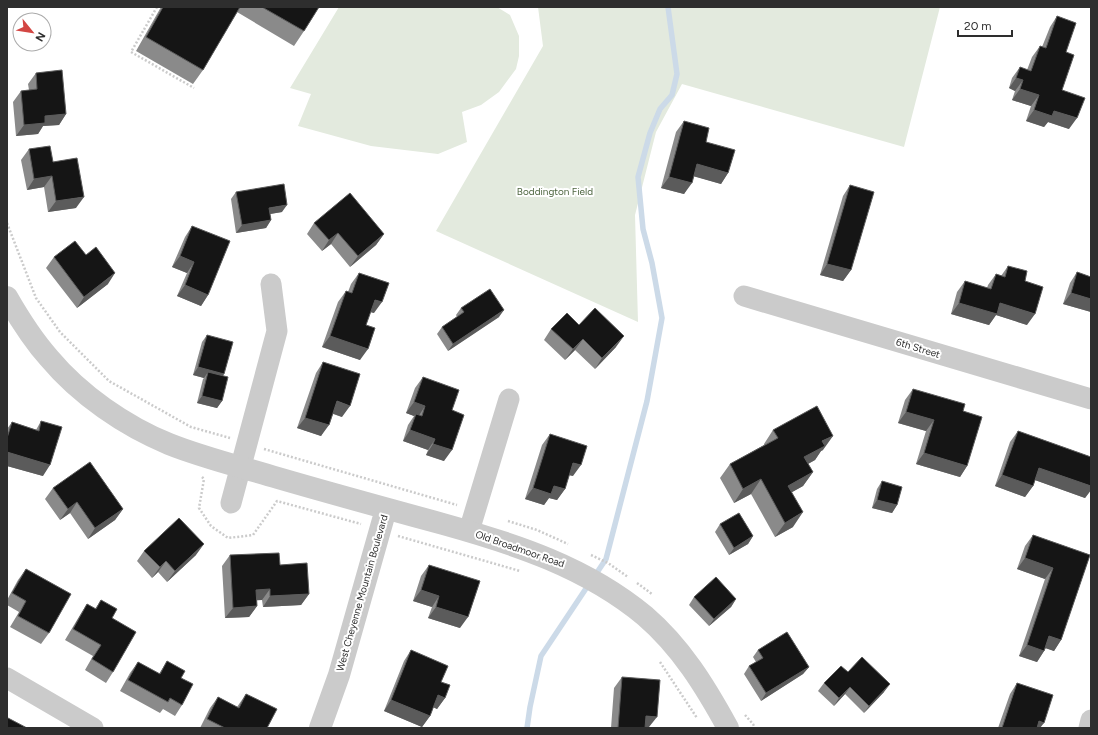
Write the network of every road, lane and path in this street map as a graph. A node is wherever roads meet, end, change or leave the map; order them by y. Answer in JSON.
{"nodes":[{"id":1,"x":157,"y":7,"type":"edge"},
{"id":2,"x":194,"y":88,"type":"dead end"},
{"id":3,"x":270,"y":284,"type":"dead end"},
{"id":4,"x":744,"y":296,"type":"dead end"},
{"id":5,"x":7,"y":297,"type":"edge"},
{"id":6,"x":509,"y":399,"type":"dead end"},
{"id":7,"x":1091,"y":399,"type":"edge"},
{"id":8,"x":242,"y":467,"type":"junction"},
{"id":9,"x":231,"y":503,"type":"dead end"},
{"id":10,"x":386,"y":509,"type":"junction"},
{"id":11,"x":469,"y":532,"type":"junction"},
{"id":12,"x":597,"y":558,"type":"dead end"},
{"id":13,"x":608,"y":563,"type":"dead end"},
{"id":14,"x":657,"y":659,"type":"dead end"},
{"id":15,"x":7,"y":678,"type":"edge"},
{"id":16,"x":1091,"y":720,"type":"edge"},
{"id":17,"x":700,"y":722,"type":"dead end"},
{"id":18,"x":93,"y":728,"type":"edge"},
{"id":19,"x":320,"y":728,"type":"edge"},
{"id":20,"x":728,"y":728,"type":"edge"},
{"id":21,"x":1089,"y":728,"type":"edge"}],
"edges":[{"from":1,"to":2,"type":"path"},
{"from":3,"to":8,"type":"street"},
{"from":4,"to":7,"type":"street","name":"6th Street"},
{"from":5,"to":8,"type":"street","name":"West Cheyenne Mountain Boulevard"},
{"from":6,"to":11,"type":"street"},
{"from":8,"to":9,"type":"street"},
{"from":8,"to":10,"type":"street","name":"West Cheyenne Mountain Boulevard"},
{"from":10,"to":11,"type":"street","name":"Old Broadmoor Road"},
{"from":10,"to":19,"type":"street","name":"West Cheyenne Mountain Boulevard"},
{"from":11,"to":20,"type":"street","name":"Old Broadmoor Road"},
{"from":12,"to":13,"type":"path"},
{"from":14,"to":17,"type":"path"},
{"from":15,"to":18,"type":"street"},
{"from":16,"to":21,"type":"street"}]}
